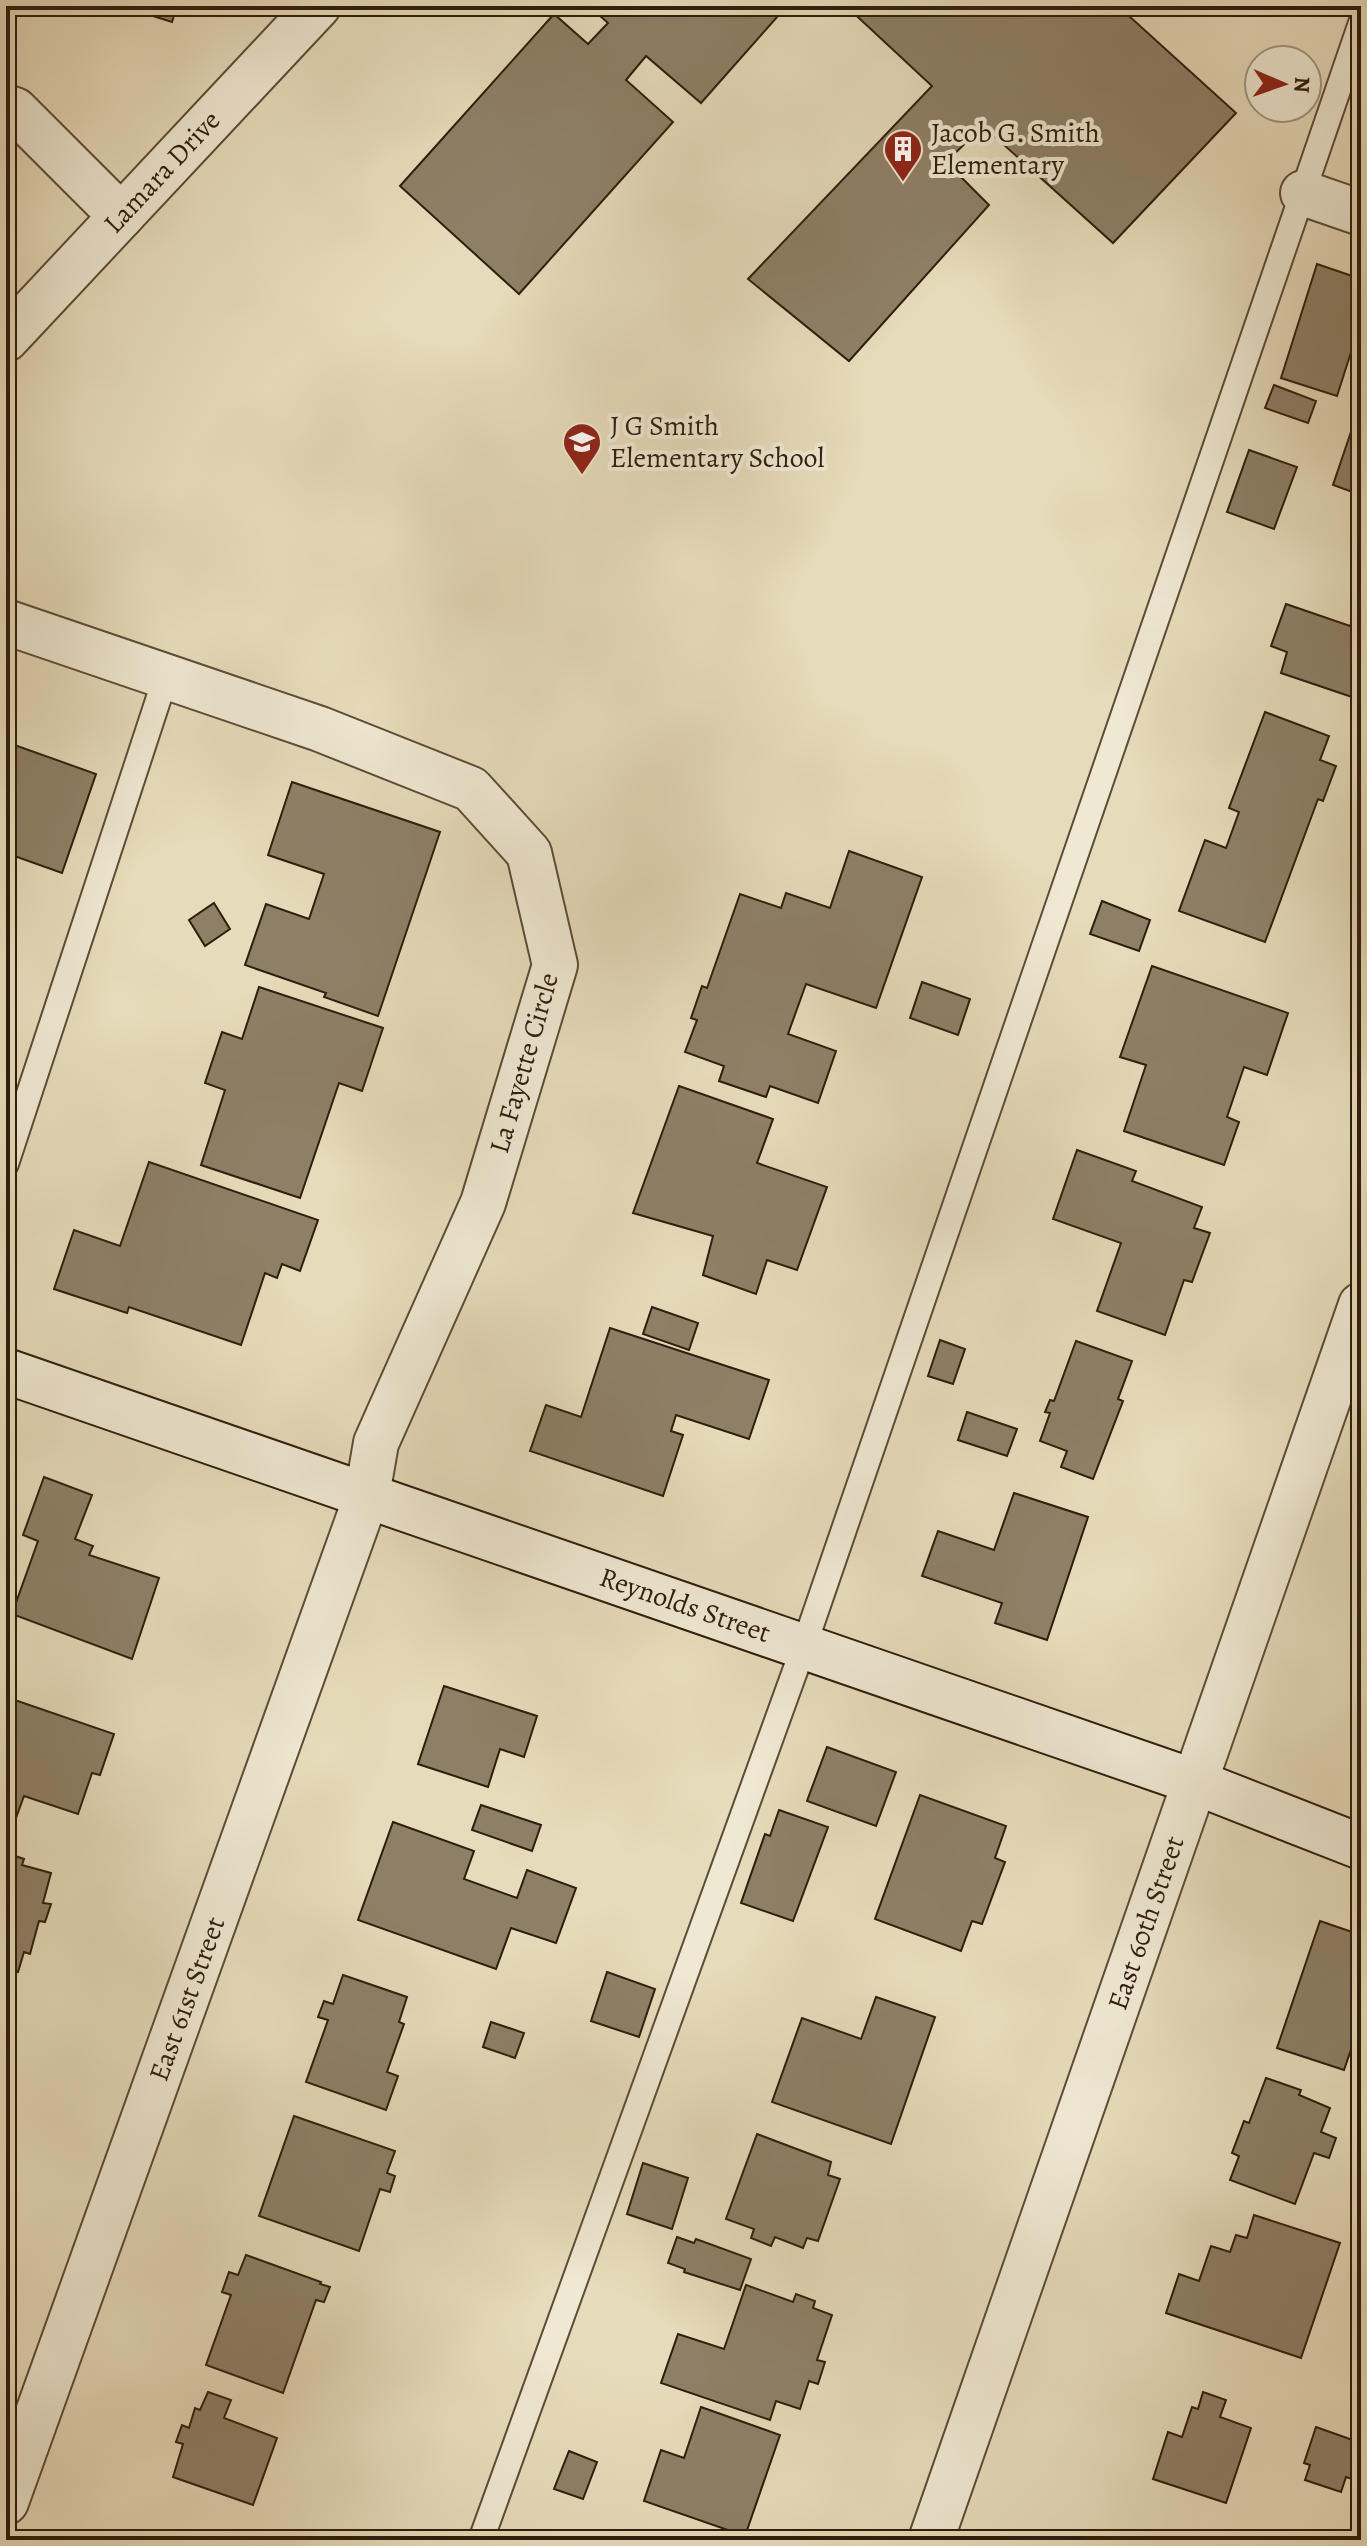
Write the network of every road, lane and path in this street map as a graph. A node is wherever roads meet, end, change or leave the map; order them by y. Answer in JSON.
{"nodes":[{"id":1,"x":318,"y":6,"type":"edge"},
{"id":2,"x":1361,"y":23,"type":"edge"},
{"id":3,"x":6,"y":107,"type":"edge"},
{"id":4,"x":1303,"y":193,"type":"junction"},
{"id":5,"x":1361,"y":213,"type":"edge"},
{"id":6,"x":121,"y":216,"type":"junction"},
{"id":7,"x":6,"y":339,"type":"edge"},
{"id":8,"x":6,"y":622,"type":"edge"},
{"id":9,"x":166,"y":676,"type":"junction"},
{"id":10,"x":6,"y":1164,"type":"edge"},
{"id":11,"x":1361,"y":1305,"type":"edge"},
{"id":12,"x":6,"y":1371,"type":"edge"},
{"id":13,"x":367,"y":1495,"type":"junction"},
{"id":14,"x":804,"y":1646,"type":"junction"},
{"id":15,"x":1195,"y":1782,"type":"junction"},
{"id":16,"x":1361,"y":1847,"type":"edge"},
{"id":17,"x":6,"y":2502,"type":"edge"},
{"id":18,"x":481,"y":2540,"type":"edge"},
{"id":19,"x":931,"y":2540,"type":"edge"}],
"edges":[{"from":1,"to":6,"type":"street","name":"Lamara Drive"},
{"from":2,"to":4,"type":"lane"},
{"from":3,"to":6,"type":"street"},
{"from":4,"to":5,"type":"street"},
{"from":4,"to":14,"type":"lane"},
{"from":6,"to":7,"type":"street","name":"Lamara Drive"},
{"from":8,"to":9,"type":"street","name":"La Fayette Circle"},
{"from":9,"to":10,"type":"lane"},
{"from":9,"to":13,"type":"street","name":"La Fayette Circle"},
{"from":11,"to":15,"type":"street","name":"East 60th Street"},
{"from":12,"to":13,"type":"street","name":"Reynolds Street"},
{"from":13,"to":14,"type":"street","name":"Reynolds Street"},
{"from":13,"to":17,"type":"street","name":"East 61st Street"},
{"from":14,"to":15,"type":"street","name":"Reynolds Street"},
{"from":14,"to":18,"type":"lane"},
{"from":15,"to":16,"type":"street","name":"Reynolds Street"},
{"from":15,"to":19,"type":"street","name":"East 60th Street"}]}
